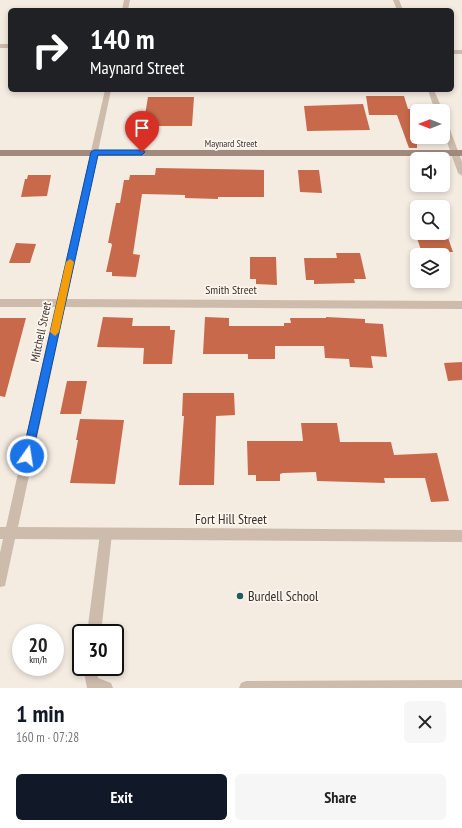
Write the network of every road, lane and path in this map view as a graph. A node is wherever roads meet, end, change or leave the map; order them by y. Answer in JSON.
{"nodes":[{"id":1,"x":108,"y":92,"type":"edge"},
{"id":2,"x":432,"y":92,"type":"edge"},
{"id":3,"x":436,"y":104,"type":"edge"},
{"id":4,"x":450,"y":136,"type":"edge"},
{"id":5,"x":94,"y":152,"type":"junction"},
{"id":6,"x":0,"y":153,"type":"edge"},
{"id":7,"x":458,"y":153,"type":"edge"},
{"id":8,"x":462,"y":173,"type":"edge"},
{"id":9,"x":0,"y":303,"type":"edge"},
{"id":10,"x":61,"y":303,"type":"junction"},
{"id":11,"x":462,"y":305,"type":"edge"},
{"id":12,"x":5,"y":533,"type":"edge"},
{"id":13,"x":106,"y":534,"type":"junction"},
{"id":14,"x":462,"y":536,"type":"edge"},
{"id":15,"x":0,"y":581,"type":"edge"},
{"id":16,"x":95,"y":624,"type":"edge"},
{"id":17,"x":91,"y":676,"type":"edge"},
{"id":18,"x":462,"y":687,"type":"edge"},
{"id":19,"x":106,"y":688,"type":"edge"},
{"id":20,"x":246,"y":688,"type":"edge"}],
"edges":[{"from":1,"to":5,"type":"street","name":"Mitchell Street"},
{"from":2,"to":3,"type":"street"},
{"from":4,"to":7,"type":"street"},
{"from":5,"to":6,"type":"street","name":"Maynard Street"},
{"from":5,"to":7,"type":"street","name":"Maynard Street"},
{"from":5,"to":10,"type":"street","name":"Mitchell Street"},
{"from":7,"to":8,"type":"street"},
{"from":9,"to":10,"type":"street","name":"Smith Street"},
{"from":10,"to":11,"type":"street","name":"Smith Street"},
{"from":10,"to":12,"type":"street","name":"Mitchell Street"},
{"from":12,"to":13,"type":"street","name":"Fort Hill Street"},
{"from":12,"to":15,"type":"street","name":"Mitchell Street"},
{"from":13,"to":14,"type":"street","name":"Fort Hill Street"},
{"from":13,"to":16,"type":"street"},
{"from":17,"to":19,"type":"street"},
{"from":18,"to":20,"type":"street"}]}
